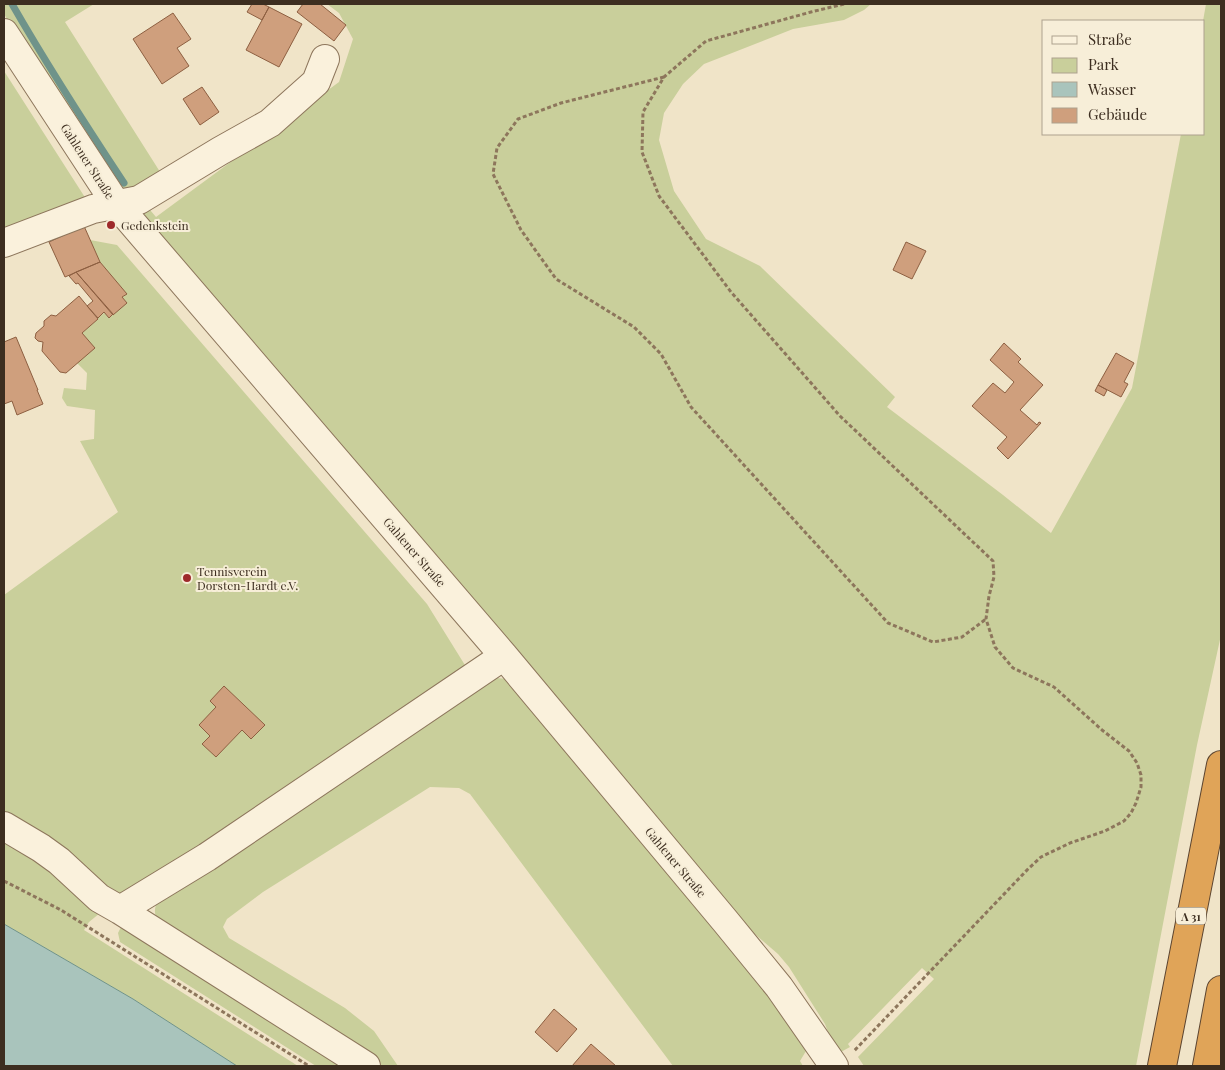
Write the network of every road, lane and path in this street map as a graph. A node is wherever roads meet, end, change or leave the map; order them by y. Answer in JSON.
{"nodes":[{"id":1,"x":844,"y":4,"type":"edge"},
{"id":2,"x":4,"y":33,"type":"edge"},
{"id":3,"x":325,"y":59,"type":"dead end"},
{"id":4,"x":664,"y":77,"type":"junction"},
{"id":5,"x":116,"y":204,"type":"junction"},
{"id":6,"x":4,"y":243,"type":"edge"},
{"id":7,"x":986,"y":619,"type":"junction"},
{"id":8,"x":504,"y":656,"type":"junction"},
{"id":9,"x":1221,"y":765,"type":"edge"},
{"id":10,"x":4,"y":826,"type":"edge"},
{"id":11,"x":4,"y":881,"type":"edge"},
{"id":12,"x":120,"y":910,"type":"junction"},
{"id":13,"x":1221,"y":990,"type":"edge"},
{"id":14,"x":842,"y":1060,"type":"edge"},
{"id":15,"x":309,"y":1066,"type":"edge"},
{"id":16,"x":366,"y":1066,"type":"edge"},
{"id":17,"x":1162,"y":1066,"type":"edge"},
{"id":18,"x":1207,"y":1066,"type":"edge"}],
"edges":[{"from":1,"to":4,"type":"path"},
{"from":2,"to":5,"type":"street","name":"Gahlener Straße"},
{"from":3,"to":5,"type":"street"},
{"from":4,"to":7,"type":"path"},
{"from":4,"to":7,"type":"path"},
{"from":5,"to":6,"type":"street"},
{"from":5,"to":8,"type":"street","name":"Gahlener Straße"},
{"from":7,"to":14,"type":"path"},
{"from":8,"to":12,"type":"street"},
{"from":8,"to":14,"type":"street","name":"Gahlener Straße"},
{"from":9,"to":17,"type":"highway","number":"A 31"},
{"from":10,"to":12,"type":"street"},
{"from":11,"to":15,"type":"path"},
{"from":12,"to":16,"type":"street"},
{"from":13,"to":18,"type":"highway"}]}
